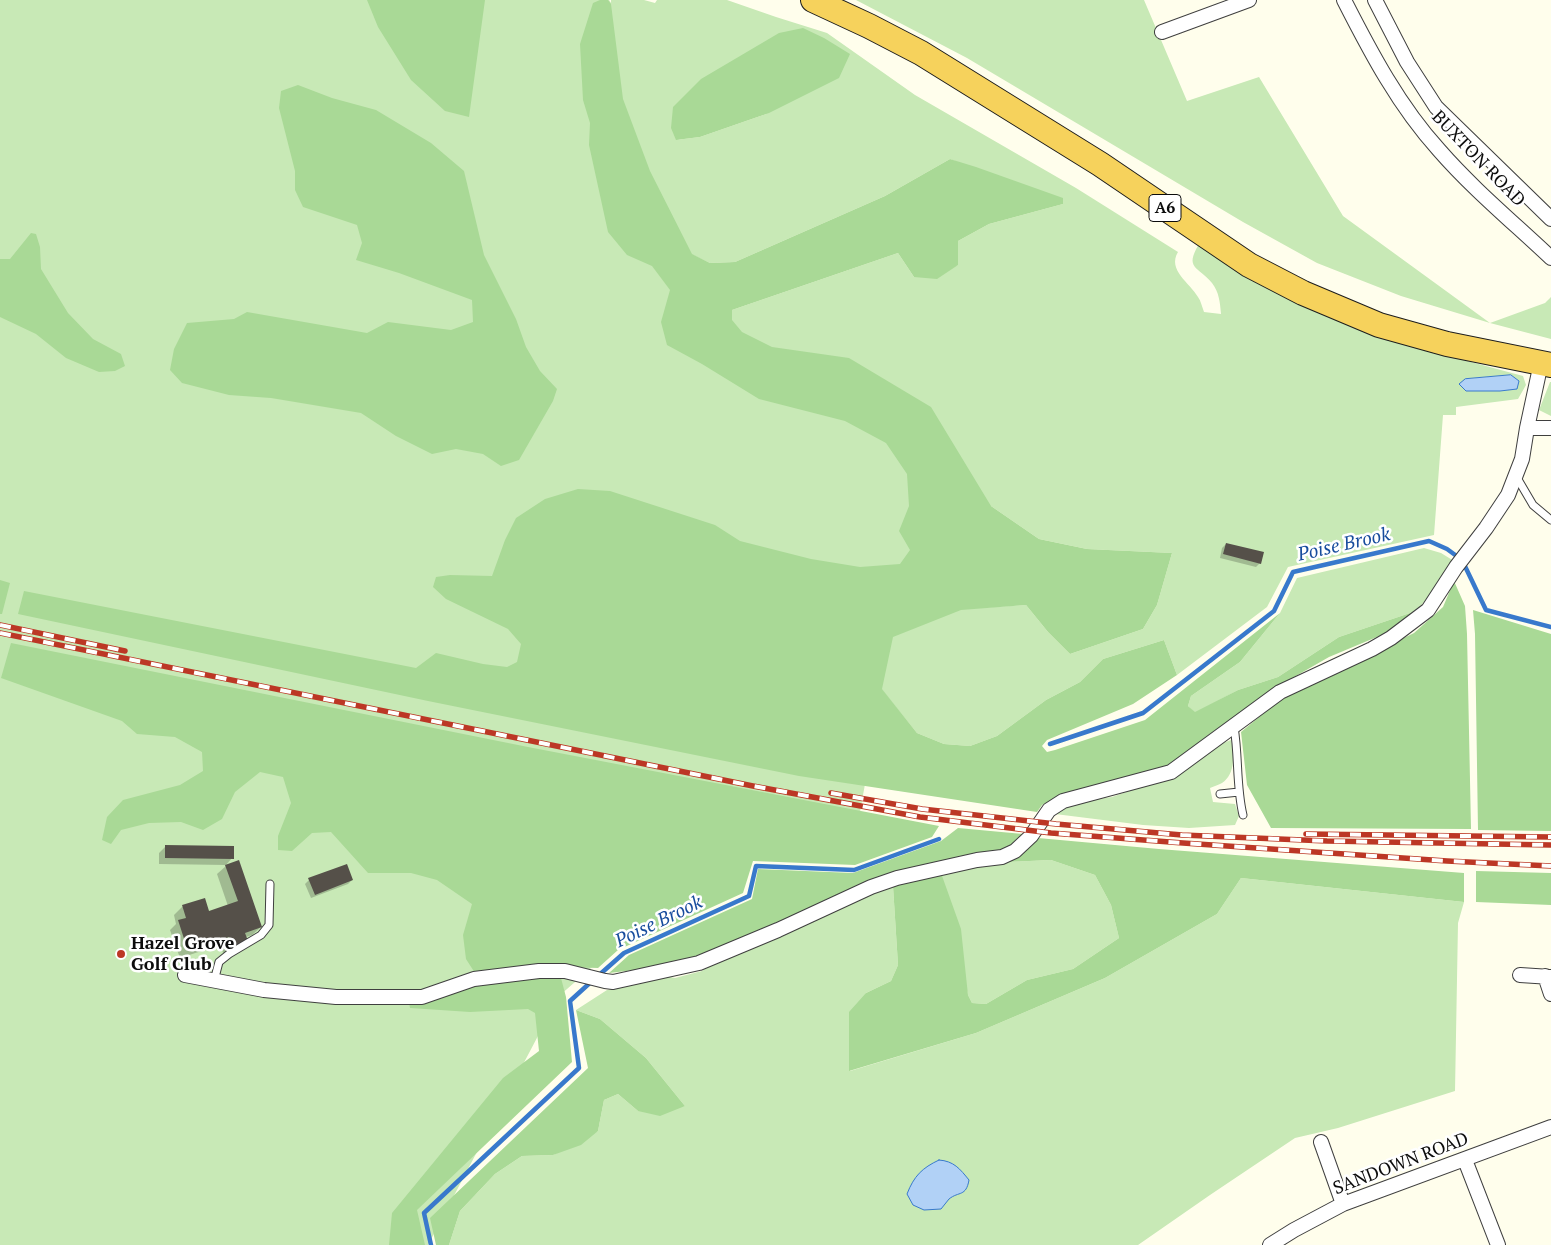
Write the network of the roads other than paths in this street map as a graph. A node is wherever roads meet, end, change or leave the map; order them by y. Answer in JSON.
{"nodes":[{"id":1,"x":813,"y":0,"type":"edge"},
{"id":2,"x":1249,"y":0,"type":"edge"},
{"id":3,"x":1344,"y":0,"type":"edge"},
{"id":4,"x":1376,"y":0,"type":"edge"},
{"id":5,"x":1162,"y":32,"type":"dead end"},
{"id":6,"x":1551,"y":219,"type":"edge"},
{"id":7,"x":1551,"y":258,"type":"edge"},
{"id":8,"x":1546,"y":364,"type":"edge"},
{"id":9,"x":1527,"y":428,"type":"junction"},
{"id":10,"x":1551,"y":428,"type":"edge"},
{"id":11,"x":1516,"y":476,"type":"junction"},
{"id":12,"x":1551,"y":520,"type":"edge"},
{"id":13,"x":1234,"y":727,"type":"junction"},
{"id":14,"x":1239,"y":792,"type":"junction"},
{"id":15,"x":1220,"y":794,"type":"dead end"},
{"id":16,"x":1243,"y":815,"type":"dead end"},
{"id":17,"x":270,"y":884,"type":"dead end"},
{"id":18,"x":185,"y":975,"type":"dead end"},
{"id":19,"x":1520,"y":975,"type":"dead end"},
{"id":20,"x":1548,"y":976,"type":"edge"},
{"id":21,"x":214,"y":981,"type":"junction"},
{"id":22,"x":1551,"y":994,"type":"edge"},
{"id":23,"x":1551,"y":1127,"type":"edge"},
{"id":24,"x":1321,"y":1142,"type":"dead end"},
{"id":25,"x":1466,"y":1160,"type":"junction"},
{"id":26,"x":1343,"y":1204,"type":"junction"},
{"id":27,"x":1270,"y":1245,"type":"edge"},
{"id":28,"x":1498,"y":1245,"type":"edge"}],
"edges":[{"from":1,"to":8,"type":"highway","number":"A6"},
{"from":2,"to":5,"type":"street"},
{"from":3,"to":7,"type":"street","name":"BUXTON ROAD"},
{"from":4,"to":6,"type":"street","name":"BUXTON ROAD"},
{"from":8,"to":9,"type":"street"},
{"from":9,"to":10,"type":"street"},
{"from":9,"to":11,"type":"street"},
{"from":11,"to":12,"type":"lane"},
{"from":11,"to":13,"type":"street"},
{"from":13,"to":14,"type":"lane"},
{"from":13,"to":21,"type":"street"},
{"from":14,"to":15,"type":"lane"},
{"from":14,"to":16,"type":"lane"},
{"from":17,"to":21,"type":"lane"},
{"from":18,"to":21,"type":"street"},
{"from":19,"to":20,"type":"street"},
{"from":20,"to":22,"type":"street"},
{"from":23,"to":25,"type":"street","name":"SANDOWN ROAD"},
{"from":24,"to":26,"type":"street"},
{"from":25,"to":26,"type":"street","name":"SANDOWN ROAD"},
{"from":25,"to":28,"type":"street"},
{"from":26,"to":27,"type":"street","name":"SANDOWN ROAD"}]}
